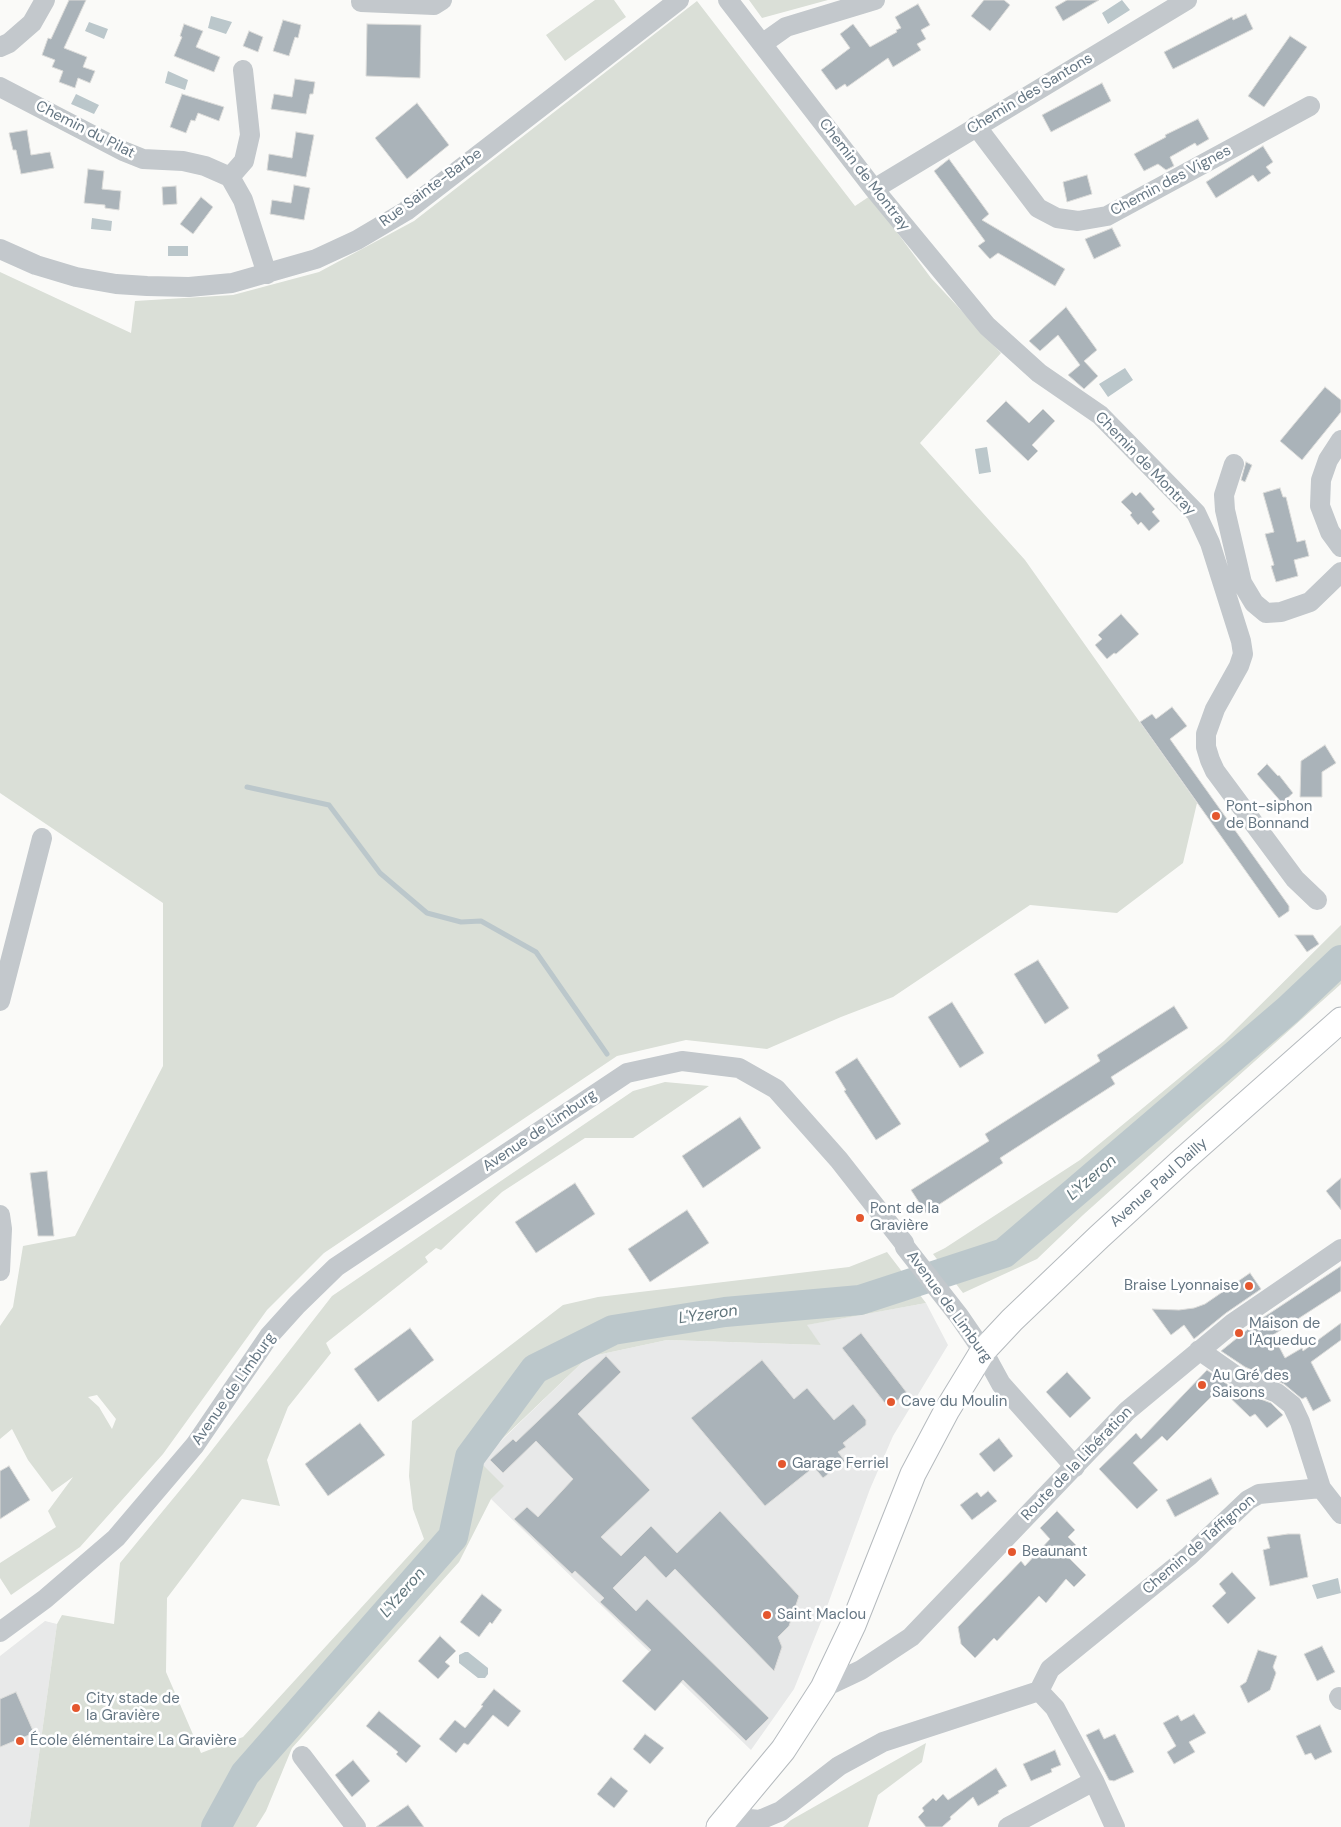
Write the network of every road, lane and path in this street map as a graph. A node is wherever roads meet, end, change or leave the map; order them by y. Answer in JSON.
{"nodes":[{"id":1,"x":45,"y":0,"type":"edge"},
{"id":2,"x":442,"y":0,"type":"edge"},
{"id":3,"x":679,"y":0,"type":"edge"},
{"id":4,"x":728,"y":0,"type":"edge"},
{"id":5,"x":875,"y":0,"type":"edge"},
{"id":6,"x":1186,"y":0,"type":"edge"},
{"id":7,"x":361,"y":2,"type":"dead end"},
{"id":8,"x":762,"y":44,"type":"junction"},
{"id":9,"x":0,"y":47,"type":"edge"},
{"id":10,"x":243,"y":70,"type":"dead end"},
{"id":11,"x":0,"y":87,"type":"edge"},
{"id":12,"x":1310,"y":106,"type":"dead end"},
{"id":13,"x":976,"y":126,"type":"junction"},
{"id":14,"x":230,"y":177,"type":"junction"},
{"id":15,"x":874,"y":189,"type":"junction"},
{"id":16,"x":0,"y":249,"type":"edge"},
{"id":17,"x":267,"y":274,"type":"junction"},
{"id":18,"x":1341,"y":440,"type":"edge"},
{"id":19,"x":1234,"y":464,"type":"dead end"},
{"id":20,"x":1341,"y":547,"type":"edge"},
{"id":21,"x":1341,"y":572,"type":"edge"},
{"id":22,"x":42,"y":838,"type":"dead end"},
{"id":23,"x":1317,"y":900,"type":"dead end"},
{"id":24,"x":0,"y":1001,"type":"edge"},
{"id":25,"x":1341,"y":1020,"type":"edge"},
{"id":26,"x":0,"y":1215,"type":"edge"},
{"id":27,"x":1341,"y":1250,"type":"edge"},
{"id":28,"x":0,"y":1271,"type":"edge"},
{"id":29,"x":1199,"y":1350,"type":"junction"},
{"id":30,"x":983,"y":1351,"type":"junction"},
{"id":31,"x":1075,"y":1467,"type":"junction"},
{"id":32,"x":1321,"y":1488,"type":"junction"},
{"id":33,"x":1341,"y":1514,"type":"edge"},
{"id":34,"x":0,"y":1632,"type":"edge"},
{"id":35,"x":824,"y":1688,"type":"junction"},
{"id":36,"x":1039,"y":1691,"type":"junction"},
{"id":37,"x":302,"y":1756,"type":"dead end"},
{"id":38,"x":1094,"y":1781,"type":"junction"},
{"id":39,"x":723,"y":1822,"type":"edge"},
{"id":40,"x":356,"y":1827,"type":"edge"},
{"id":41,"x":1008,"y":1827,"type":"edge"},
{"id":42,"x":1116,"y":1827,"type":"edge"}],
"edges":[{"from":1,"to":9,"type":"street"},
{"from":2,"to":7,"type":"street"},
{"from":3,"to":17,"type":"street","name":"Rue Sainte-Barbe"},
{"from":4,"to":8,"type":"street","name":"Chemin de Montray"},
{"from":5,"to":8,"type":"street"},
{"from":6,"to":13,"type":"street","name":"Chemin des Santons"},
{"from":8,"to":15,"type":"street","name":"Chemin de Montray"},
{"from":10,"to":14,"type":"street"},
{"from":11,"to":14,"type":"street","name":"Chemin du Pilat"},
{"from":12,"to":13,"type":"street","name":"Chemin des Vignes"},
{"from":13,"to":15,"type":"street","name":"Chemin des Santons"},
{"from":14,"to":17,"type":"street"},
{"from":15,"to":23,"type":"street","name":"Chemin de Montray"},
{"from":16,"to":17,"type":"street","name":"Rue Sainte-Barbe"},
{"from":18,"to":20,"type":"street"},
{"from":19,"to":21,"type":"street"},
{"from":22,"to":24,"type":"street"},
{"from":25,"to":30,"type":"main road","name":"Avenue Paul Dailly"},
{"from":26,"to":28,"type":"street"},
{"from":27,"to":29,"type":"street","name":"Route de la Libération"},
{"from":29,"to":31,"type":"street","name":"Route de la Libération"},
{"from":29,"to":32,"type":"street"},
{"from":30,"to":31,"type":"street","name":"Avenue de Limburg"},
{"from":30,"to":34,"type":"street","name":"Avenue de Limburg"},
{"from":30,"to":35,"type":"main road","name":"Route de la Libération"},
{"from":31,"to":35,"type":"street","name":"Route de la Libération"},
{"from":32,"to":33,"type":"street"},
{"from":32,"to":36,"type":"street","name":"Chemin de Taffignon"},
{"from":35,"to":39,"type":"main road","name":"Route de la Libération"},
{"from":36,"to":38,"type":"street"},
{"from":36,"to":39,"type":"street"},
{"from":37,"to":40,"type":"street"},
{"from":38,"to":41,"type":"street"},
{"from":38,"to":42,"type":"street"}]}
